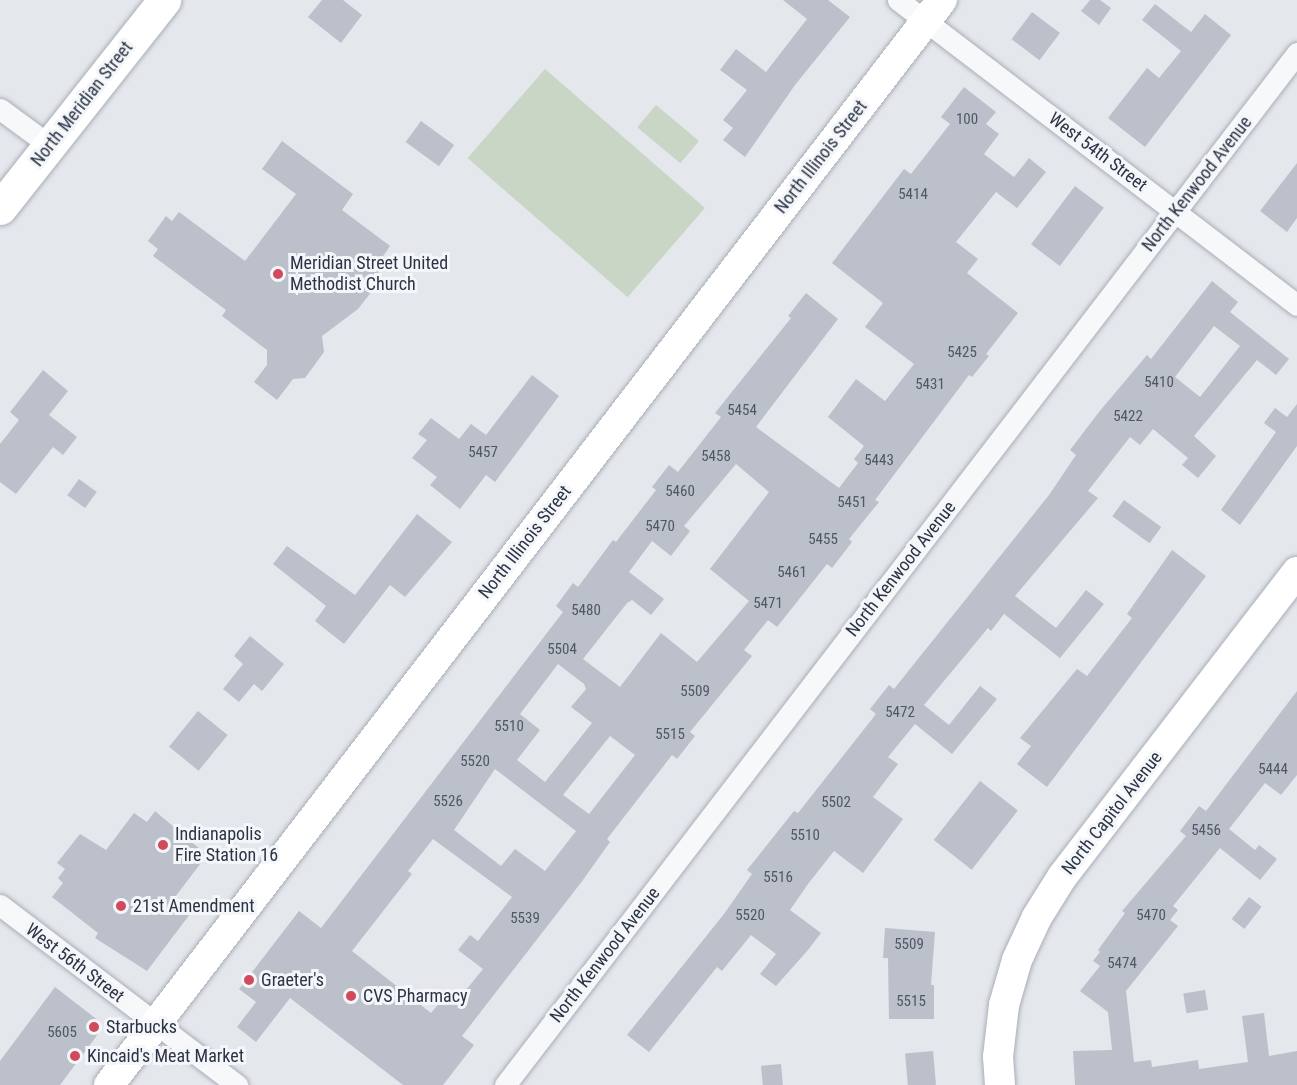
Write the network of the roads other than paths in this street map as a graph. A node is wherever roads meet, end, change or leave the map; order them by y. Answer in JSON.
{"nodes":[{"id":1,"x":164,"y":0,"type":"edge"},
{"id":2,"x":898,"y":0,"type":"edge"},
{"id":3,"x":934,"y":10,"type":"edge"},
{"id":4,"x":1297,"y":53,"type":"edge"},
{"id":5,"x":0,"y":109,"type":"edge"},
{"id":6,"x":48,"y":145,"type":"junction"},
{"id":7,"x":0,"y":208,"type":"edge"},
{"id":8,"x":1176,"y":212,"type":"junction"},
{"id":9,"x":1297,"y":305,"type":"edge"},
{"id":10,"x":1297,"y":572,"type":"edge"},
{"id":11,"x":0,"y":905,"type":"edge"},
{"id":12,"x":156,"y":1024,"type":"junction"},
{"id":13,"x":109,"y":1085,"type":"edge"},
{"id":14,"x":237,"y":1085,"type":"edge"},
{"id":15,"x":505,"y":1085,"type":"edge"},
{"id":16,"x":1000,"y":1085,"type":"edge"}],
"edges":[{"from":1,"to":6,"type":"main road","name":"North Meridian Street"},
{"from":2,"to":3,"type":"street","name":"West 54th Street"},
{"from":3,"to":8,"type":"street","name":"West 54th Street"},
{"from":3,"to":12,"type":"street","name":"North Illinois Street"},
{"from":4,"to":8,"type":"street","name":"North Kenwood Avenue"},
{"from":5,"to":6,"type":"street"},
{"from":6,"to":7,"type":"main road","name":"North Meridian Street"},
{"from":8,"to":9,"type":"street","name":"West 54th Street"},
{"from":8,"to":15,"type":"street","name":"North Kenwood Avenue"},
{"from":10,"to":16,"type":"street","name":"North Capitol Avenue"},
{"from":11,"to":12,"type":"street","name":"West 56th Street"},
{"from":12,"to":13,"type":"street","name":"North Illinois Street"},
{"from":12,"to":14,"type":"street","name":"West 56th Street"}]}
